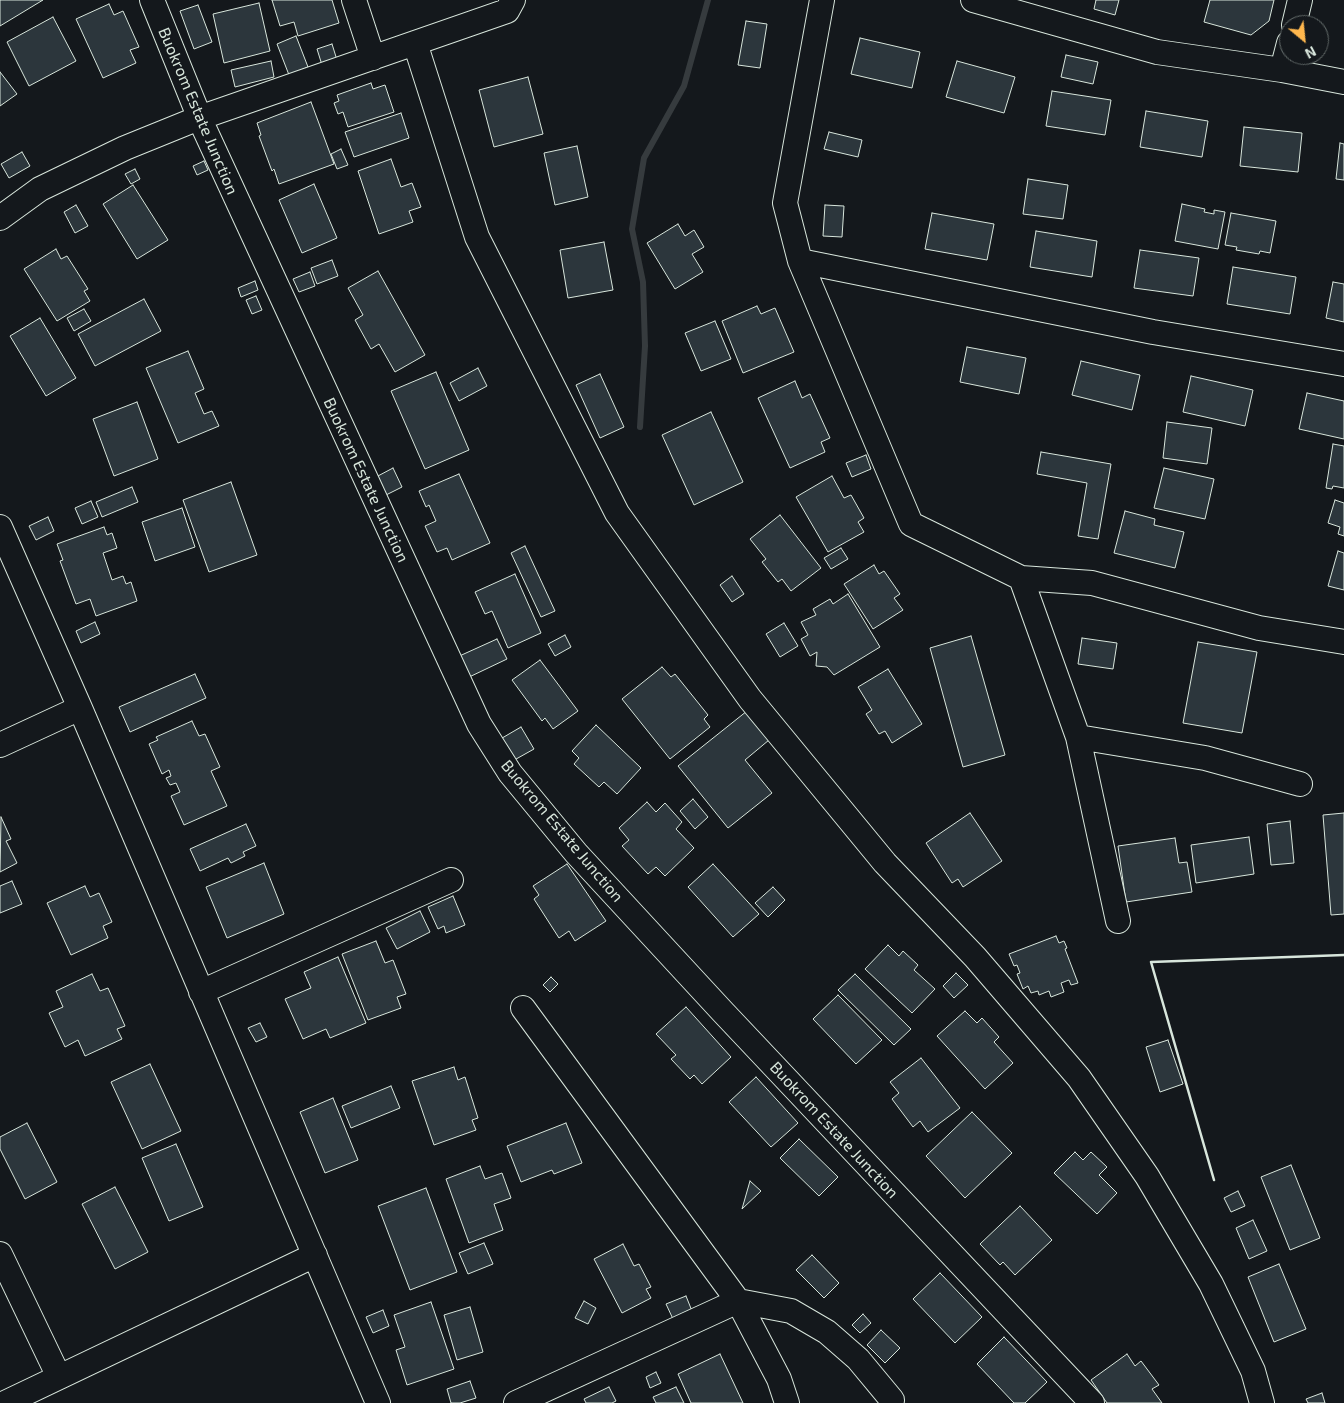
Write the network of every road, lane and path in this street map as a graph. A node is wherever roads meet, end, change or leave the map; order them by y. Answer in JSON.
{"nodes":[{"id":1,"x":152,"y":0,"type":"edge"},
{"id":2,"x":354,"y":0,"type":"edge"},
{"id":3,"x":513,"y":0,"type":"edge"},
{"id":4,"x":822,"y":0,"type":"edge"},
{"id":5,"x":973,"y":0,"type":"edge"},
{"id":6,"x":1300,"y":0,"type":"edge"},
{"id":7,"x":1296,"y":15,"type":"edge"},
{"id":8,"x":415,"y":43,"type":"junction"},
{"id":9,"x":372,"y":58,"type":"junction"},
{"id":10,"x":1283,"y":65,"type":"edge"},
{"id":11,"x":1282,"y":70,"type":"junction"},
{"id":12,"x":1344,"y":82,"type":"edge"},
{"id":13,"x":199,"y":118,"type":"junction"},
{"id":14,"x":0,"y":218,"type":"edge"},
{"id":15,"x":800,"y":260,"type":"junction"},
{"id":16,"x":1344,"y":364,"type":"edge"},
{"id":17,"x":0,"y":527,"type":"edge"},
{"id":18,"x":1021,"y":578,"type":"junction"},
{"id":19,"x":1344,"y":642,"type":"edge"},
{"id":20,"x":80,"y":708,"type":"junction"},
{"id":21,"x":1078,"y":737,"type":"junction"},
{"id":22,"x":0,"y":745,"type":"edge"},
{"id":23,"x":1300,"y":784,"type":"dead end"},
{"id":24,"x":452,"y":880,"type":"dead end"},
{"id":25,"x":1118,"y":921,"type":"dead end"},
{"id":26,"x":201,"y":992,"type":"junction"},
{"id":27,"x":523,"y":1008,"type":"dead end"},
{"id":28,"x":0,"y":1254,"type":"edge"},
{"id":29,"x":315,"y":1255,"type":"junction"},
{"id":30,"x":738,"y":1301,"type":"junction"},
{"id":31,"x":59,"y":1377,"type":"junction"},
{"id":32,"x":892,"y":1400,"type":"dead end"},
{"id":33,"x":5,"y":1403,"type":"edge"},
{"id":34,"x":378,"y":1403,"type":"edge"},
{"id":35,"x":516,"y":1403,"type":"edge"},
{"id":36,"x":787,"y":1403,"type":"edge"},
{"id":37,"x":1092,"y":1403,"type":"edge"},
{"id":38,"x":1262,"y":1403,"type":"edge"}],
"edges":[{"from":1,"to":13,"type":"street","name":"Buokrom Estate Junction"},
{"from":2,"to":9,"type":"street"},
{"from":3,"to":8,"type":"street"},
{"from":4,"to":15,"type":"street"},
{"from":5,"to":11,"type":"street"},
{"from":6,"to":7,"type":"street"},
{"from":8,"to":9,"type":"street"},
{"from":8,"to":38,"type":"street"},
{"from":9,"to":13,"type":"street"},
{"from":10,"to":11,"type":"street"},
{"from":11,"to":12,"type":"street"},
{"from":13,"to":14,"type":"street"},
{"from":13,"to":37,"type":"street","name":"Buokrom Estate Junction"},
{"from":15,"to":16,"type":"street"},
{"from":15,"to":18,"type":"street"},
{"from":17,"to":20,"type":"street"},
{"from":18,"to":19,"type":"street"},
{"from":18,"to":21,"type":"street"},
{"from":20,"to":22,"type":"street"},
{"from":20,"to":26,"type":"street"},
{"from":21,"to":23,"type":"street"},
{"from":21,"to":25,"type":"street"},
{"from":24,"to":26,"type":"street"},
{"from":26,"to":29,"type":"street"},
{"from":27,"to":30,"type":"street"},
{"from":28,"to":31,"type":"street"},
{"from":29,"to":31,"type":"street"},
{"from":29,"to":34,"type":"street"},
{"from":30,"to":32,"type":"street"},
{"from":30,"to":35,"type":"street"},
{"from":30,"to":36,"type":"street"},
{"from":31,"to":33,"type":"street"}]}
